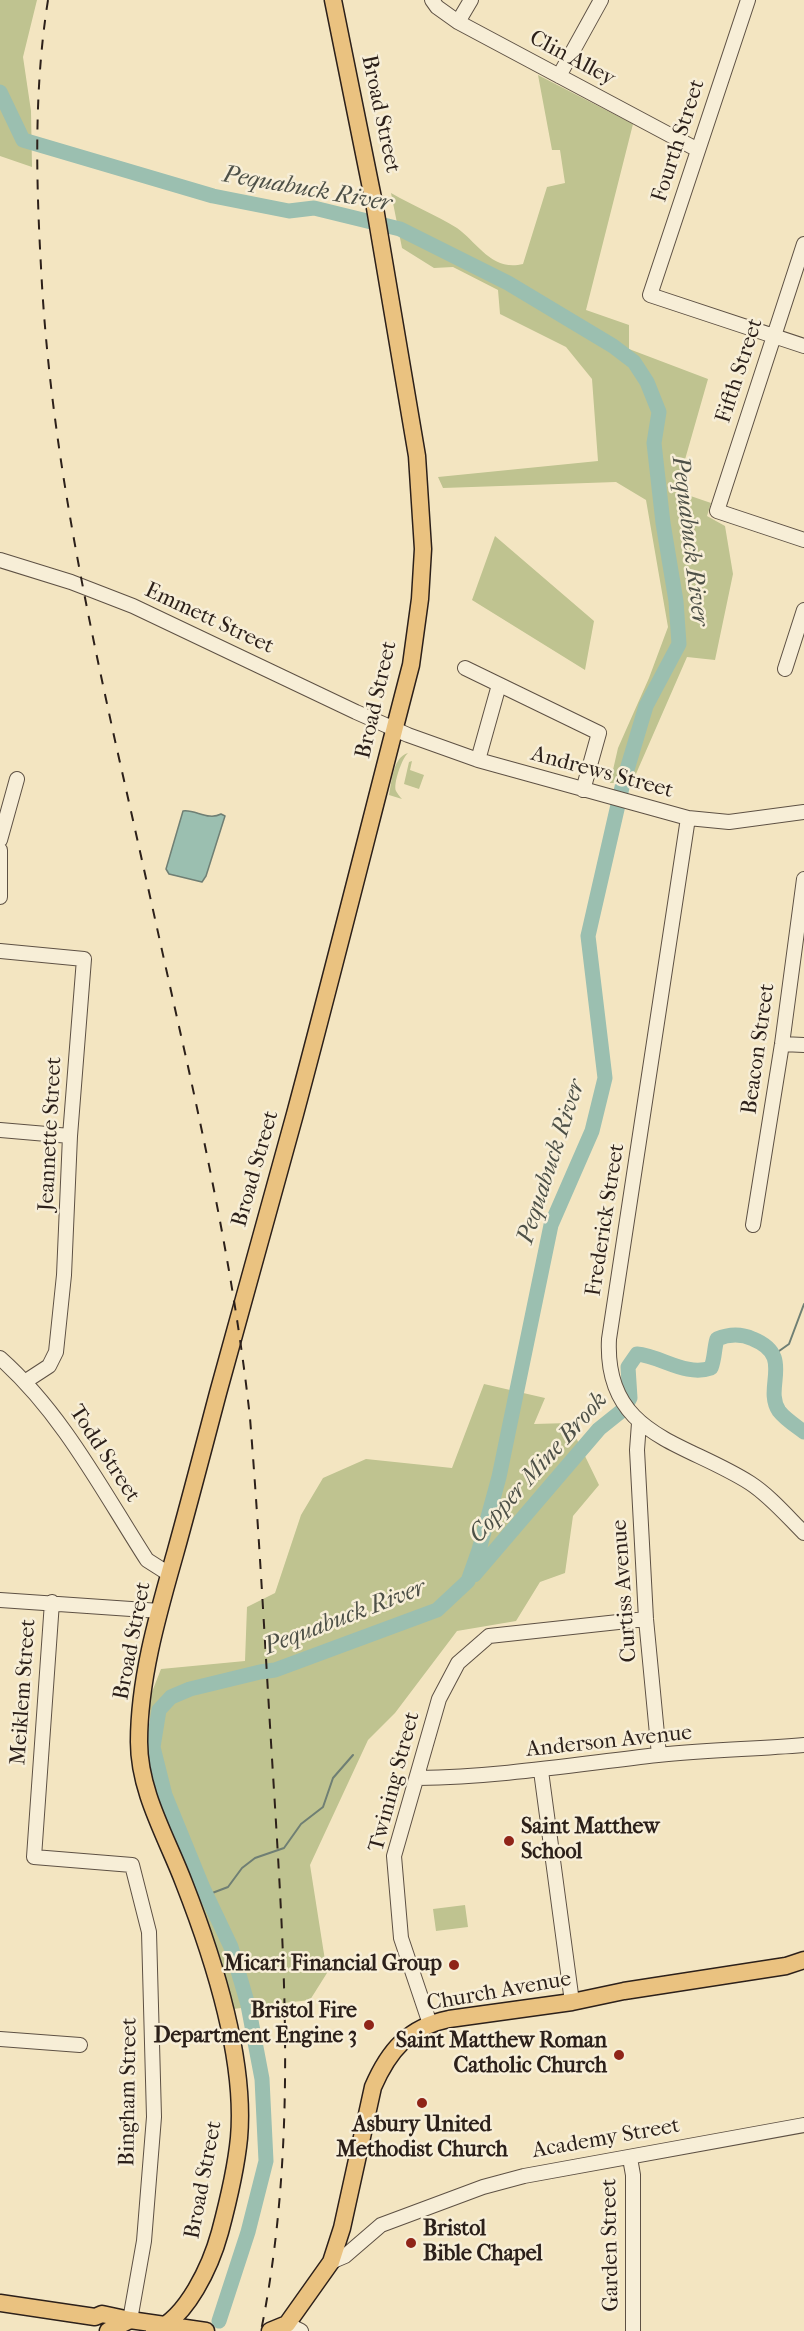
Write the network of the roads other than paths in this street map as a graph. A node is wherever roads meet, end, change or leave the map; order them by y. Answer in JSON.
{"nodes":[{"id":1,"x":333,"y":0,"type":"edge"},
{"id":2,"x":432,"y":0,"type":"edge"},
{"id":3,"x":471,"y":0,"type":"edge"},
{"id":4,"x":601,"y":0,"type":"edge"},
{"id":5,"x":748,"y":0,"type":"edge"},
{"id":6,"x":458,"y":22,"type":"junction"},
{"id":7,"x":559,"y":76,"type":"junction"},
{"id":8,"x":698,"y":150,"type":"junction"},
{"id":9,"x":804,"y":244,"type":"edge"},
{"id":10,"x":774,"y":336,"type":"junction"},
{"id":11,"x":804,"y":346,"type":"edge"},
{"id":12,"x":804,"y":540,"type":"edge"},
{"id":13,"x":0,"y":560,"type":"edge"},
{"id":14,"x":804,"y":610,"type":"edge"},
{"id":15,"x":465,"y":668,"type":"dead end"},
{"id":16,"x":785,"y":669,"type":"dead end"},
{"id":17,"x":499,"y":686,"type":"junction"},
{"id":18,"x":394,"y":729,"type":"junction"},
{"id":19,"x":477,"y":760,"type":"junction"},
{"id":20,"x":17,"y":779,"type":"dead end"},
{"id":21,"x":583,"y":790,"type":"junction"},
{"id":22,"x":804,"y":812,"type":"edge"},
{"id":23,"x":688,"y":818,"type":"junction"},
{"id":24,"x":0,"y":840,"type":"edge"},
{"id":25,"x":0,"y":850,"type":"edge"},
{"id":26,"x":804,"y":879,"type":"edge"},
{"id":27,"x":0,"y":897,"type":"edge"},
{"id":28,"x":0,"y":951,"type":"edge"},
{"id":29,"x":782,"y":1044,"type":"junction"},
{"id":30,"x":804,"y":1045,"type":"edge"},
{"id":31,"x":0,"y":1131,"type":"edge"},
{"id":32,"x":70,"y":1136,"type":"junction"},
{"id":33,"x":753,"y":1224,"type":"dead end"},
{"id":34,"x":0,"y":1358,"type":"edge"},
{"id":35,"x":26,"y":1381,"type":"junction"},
{"id":36,"x":639,"y":1423,"type":"junction"},
{"id":37,"x":804,"y":1533,"type":"edge"},
{"id":38,"x":169,"y":1574,"type":"junction"},
{"id":39,"x":0,"y":1600,"type":"edge"},
{"id":40,"x":52,"y":1602,"type":"junction"},
{"id":41,"x":160,"y":1611,"type":"junction"},
{"id":42,"x":646,"y":1619,"type":"junction"},
{"id":43,"x":804,"y":1745,"type":"edge"},
{"id":44,"x":659,"y":1755,"type":"junction"},
{"id":45,"x":541,"y":1771,"type":"junction"},
{"id":46,"x":418,"y":1778,"type":"junction"},
{"id":47,"x":132,"y":1865,"type":"joint"},
{"id":48,"x":804,"y":1960,"type":"edge"},
{"id":49,"x":572,"y":2002,"type":"junction"},
{"id":50,"x":430,"y":2024,"type":"junction"},
{"id":51,"x":0,"y":2039,"type":"edge"},
{"id":52,"x":80,"y":2045,"type":"dead end"},
{"id":53,"x":804,"y":2125,"type":"edge"},
{"id":54,"x":630,"y":2158,"type":"junction"},
{"id":55,"x":331,"y":2262,"type":"junction"},
{"id":56,"x":0,"y":2303,"type":"edge"},
{"id":57,"x":130,"y":2320,"type":"junction"},
{"id":58,"x":103,"y":2326,"type":"edge"},
{"id":59,"x":294,"y":2327,"type":"edge"},
{"id":60,"x":160,"y":2329,"type":"edge"},
{"id":61,"x":198,"y":2331,"type":"edge"},
{"id":62,"x":206,"y":2331,"type":"edge"},
{"id":63,"x":270,"y":2331,"type":"edge"},
{"id":64,"x":633,"y":2331,"type":"edge"}],
"edges":[{"from":1,"to":18,"type":"main road","name":"Broad Street"},
{"from":2,"to":6,"type":"street","name":"Clin Alley"},
{"from":3,"to":6,"type":"street"},
{"from":4,"to":7,"type":"street"},
{"from":5,"to":8,"type":"street","name":"Fourth Street"},
{"from":6,"to":7,"type":"street","name":"Clin Alley"},
{"from":7,"to":8,"type":"street","name":"Clin Alley"},
{"from":8,"to":10,"type":"street","name":"Fourth Street"},
{"from":9,"to":10,"type":"street","name":"Fifth Street"},
{"from":10,"to":11,"type":"street"},
{"from":10,"to":12,"type":"street","name":"Fifth Street"},
{"from":13,"to":18,"type":"street","name":"Emmett Street"},
{"from":14,"to":16,"type":"street"},
{"from":15,"to":17,"type":"street"},
{"from":17,"to":19,"type":"street"},
{"from":17,"to":21,"type":"street"},
{"from":18,"to":19,"type":"street","name":"Andrews Street"},
{"from":18,"to":38,"type":"main road","name":"Broad Street"},
{"from":19,"to":21,"type":"street","name":"Andrews Street"},
{"from":20,"to":24,"type":"street"},
{"from":21,"to":23,"type":"street","name":"Andrews Street"},
{"from":22,"to":23,"type":"street","name":"Andrews Street"},
{"from":23,"to":36,"type":"street","name":"Frederick Street"},
{"from":25,"to":27,"type":"street"},
{"from":26,"to":29,"type":"street","name":"Beacon Street"},
{"from":28,"to":32,"type":"street","name":"Jeannette Street"},
{"from":29,"to":30,"type":"street"},
{"from":29,"to":33,"type":"street","name":"Beacon Street"},
{"from":31,"to":32,"type":"street"},
{"from":32,"to":35,"type":"street","name":"Jeannette Street"},
{"from":34,"to":35,"type":"street","name":"Todd Street"},
{"from":35,"to":38,"type":"street","name":"Todd Street"},
{"from":36,"to":37,"type":"street","name":"Frederick Street"},
{"from":36,"to":42,"type":"street","name":"Curtiss Avenue"},
{"from":38,"to":41,"type":"main road","name":"Broad Street"},
{"from":39,"to":40,"type":"street"},
{"from":40,"to":41,"type":"street"},
{"from":40,"to":47,"type":"street","name":"Meiklem Street"},
{"from":41,"to":60,"type":"main road","name":"Broad Street"},
{"from":42,"to":44,"type":"street","name":"Curtiss Avenue"},
{"from":42,"to":46,"type":"street","name":"Twining Street"},
{"from":43,"to":44,"type":"street","name":"Anderson Avenue"},
{"from":44,"to":45,"type":"street","name":"Anderson Avenue"},
{"from":45,"to":46,"type":"street","name":"Anderson Avenue"},
{"from":45,"to":49,"type":"street"},
{"from":46,"to":50,"type":"street","name":"Twining Street"},
{"from":47,"to":57,"type":"street","name":"Bingham Street"},
{"from":48,"to":49,"type":"main road","name":"Church Avenue"},
{"from":49,"to":50,"type":"main road","name":"Church Avenue"},
{"from":50,"to":55,"type":"main road","name":"Church Avenue"},
{"from":51,"to":52,"type":"street"},
{"from":53,"to":54,"type":"street","name":"Academy Street"},
{"from":54,"to":55,"type":"street","name":"Academy Street"},
{"from":54,"to":64,"type":"street","name":"Garden Street"},
{"from":55,"to":59,"type":"main road","name":"Academy Street"},
{"from":56,"to":58,"type":"main road"},
{"from":57,"to":58,"type":"main road"},
{"from":57,"to":60,"type":"main road"},
{"from":59,"to":63,"type":"main road"},
{"from":60,"to":61,"type":"main road"},
{"from":61,"to":62,"type":"main road"}]}
